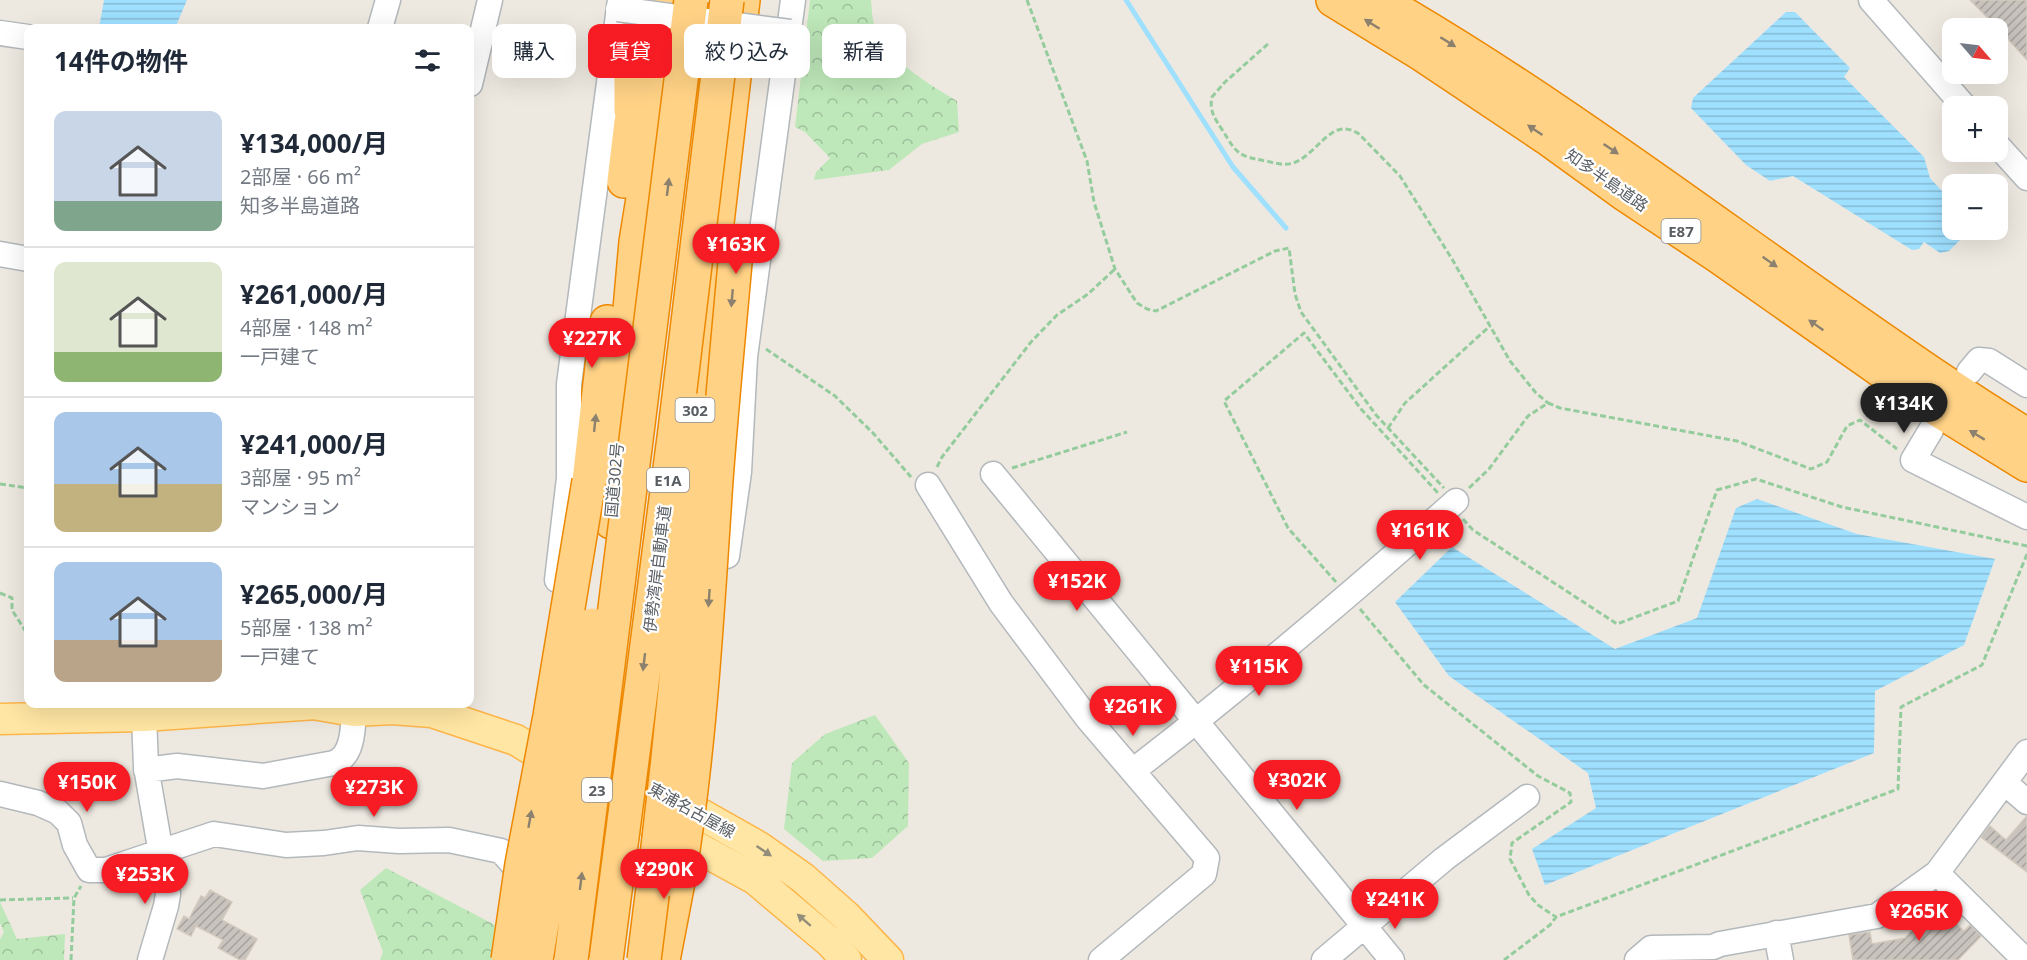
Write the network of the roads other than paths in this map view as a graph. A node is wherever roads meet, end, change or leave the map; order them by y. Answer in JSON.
{"nodes":[{"id":1,"x":388,"y":0,"type":"edge"},
{"id":2,"x":490,"y":0,"type":"edge"},
{"id":3,"x":675,"y":0,"type":"edge"},
{"id":4,"x":691,"y":0,"type":"edge"},
{"id":5,"x":727,"y":0,"type":"edge"},
{"id":6,"x":743,"y":0,"type":"edge"},
{"id":7,"x":753,"y":0,"type":"edge"},
{"id":8,"x":793,"y":0,"type":"edge"},
{"id":9,"x":1332,"y":0,"type":"edge"},
{"id":10,"x":1380,"y":0,"type":"edge"},
{"id":11,"x":1871,"y":0,"type":"edge"},
{"id":12,"x":627,"y":3,"type":"edge"},
{"id":13,"x":381,"y":24,"type":"edge"},
{"id":14,"x":670,"y":24,"type":"edge"},
{"id":15,"x":724,"y":24,"type":"edge"},
{"id":16,"x":745,"y":24,"type":"edge"},
{"id":17,"x":791,"y":24,"type":"edge"},
{"id":18,"x":0,"y":33,"type":"edge"},
{"id":19,"x":24,"y":36,"type":"edge"},
{"id":20,"x":474,"y":67,"type":"edge"},
{"id":21,"x":651,"y":78,"type":"edge"},
{"id":22,"x":661,"y":78,"type":"edge"},
{"id":23,"x":717,"y":78,"type":"edge"},
{"id":24,"x":718,"y":78,"type":"edge"},
{"id":25,"x":784,"y":78,"type":"edge"},
{"id":26,"x":1955,"y":96,"type":"edge"},
{"id":27,"x":631,"y":122,"type":"junction"},
{"id":28,"x":2008,"y":157,"type":"edge"},
{"id":29,"x":2027,"y":178,"type":"edge"},
{"id":30,"x":663,"y":227,"type":"junction"},
{"id":31,"x":0,"y":254,"type":"edge"},
{"id":32,"x":24,"y":258,"type":"edge"},
{"id":33,"x":1969,"y":372,"type":"dead end"},
{"id":34,"x":2027,"y":385,"type":"edge"},
{"id":35,"x":1931,"y":430,"type":"dead end"},
{"id":36,"x":2027,"y":435,"type":"edge"},
{"id":37,"x":2027,"y":465,"type":"edge"},
{"id":38,"x":993,"y":474,"type":"road end"},
{"id":39,"x":928,"y":485,"type":"road end"},
{"id":40,"x":1452,"y":504,"type":"road end"},
{"id":41,"x":2027,"y":517,"type":"edge"},
{"id":42,"x":727,"y":556,"type":"dead end"},
{"id":43,"x":474,"y":706,"type":"edge"},
{"id":44,"x":191,"y":708,"type":"edge"},
{"id":45,"x":337,"y":708,"type":"edge"},
{"id":46,"x":432,"y":708,"type":"edge"},
{"id":47,"x":354,"y":711,"type":"junction"},
{"id":48,"x":144,"y":716,"type":"junction"},
{"id":49,"x":0,"y":719,"type":"edge"},
{"id":50,"x":1196,"y":722,"type":"junction"},
{"id":51,"x":539,"y":732,"type":"junction"},
{"id":52,"x":2027,"y":752,"type":"edge"},
{"id":53,"x":576,"y":763,"type":"junction"},
{"id":54,"x":146,"y":770,"type":"junction"},
{"id":55,"x":1134,"y":770,"type":"junction"},
{"id":56,"x":2005,"y":783,"type":"junction"},
{"id":57,"x":653,"y":787,"type":"junction"},
{"id":58,"x":0,"y":794,"type":"edge"},
{"id":59,"x":1527,"y":797,"type":"dead end"},
{"id":60,"x":2027,"y":802,"type":"edge"},
{"id":61,"x":649,"y":821,"type":"junction"},
{"id":62,"x":694,"y":847,"type":"junction"},
{"id":63,"x":159,"y":851,"type":"junction"},
{"id":64,"x":1937,"y":873,"type":"junction"},
{"id":65,"x":553,"y":910,"type":"junction"},
{"id":66,"x":1365,"y":926,"type":"junction"},
{"id":67,"x":1776,"y":933,"type":"junction"},
{"id":68,"x":1715,"y":953,"type":"edge"},
{"id":69,"x":150,"y":960,"type":"edge"},
{"id":70,"x":508,"y":960,"type":"edge"},
{"id":71,"x":536,"y":960,"type":"edge"},
{"id":72,"x":548,"y":960,"type":"edge"},
{"id":73,"x":572,"y":960,"type":"edge"},
{"id":74,"x":606,"y":960,"type":"edge"},
{"id":75,"x":617,"y":960,"type":"edge"},
{"id":76,"x":629,"y":960,"type":"edge"},
{"id":77,"x":644,"y":960,"type":"edge"},
{"id":78,"x":663,"y":960,"type":"edge"},
{"id":79,"x":675,"y":960,"type":"edge"},
{"id":80,"x":846,"y":960,"type":"edge"},
{"id":81,"x":888,"y":960,"type":"edge"},
{"id":82,"x":1101,"y":960,"type":"edge"},
{"id":83,"x":1324,"y":960,"type":"edge"},
{"id":84,"x":1392,"y":960,"type":"edge"},
{"id":85,"x":1637,"y":960,"type":"edge"},
{"id":86,"x":1780,"y":960,"type":"edge"},
{"id":87,"x":2025,"y":960,"type":"edge"}],
"edges":[{"from":1,"to":13,"type":"street"},
{"from":2,"to":20,"type":"street"},
{"from":3,"to":14,"type":"highway","name":"国道302号"},
{"from":30,"to":4,"type":"highway","number":"E1A","one_way":true,"bridge":true},
{"from":5,"to":15,"type":"highway","name":"伊勢湾岸自動車道","number":"E1A","bridge":true},
{"from":6,"to":57,"type":"highway","number":"302"},
{"from":7,"to":78,"type":"highway","one_way":true,"bridge":true},
{"from":8,"to":17,"type":"street"},
{"from":37,"to":9,"type":"highway","name":"知多半島道路","number":"E87","one_way":true},
{"from":10,"to":36,"type":"highway","name":"知多半島道路","number":"E87","one_way":true},
{"from":11,"to":26,"type":"street"},
{"from":12,"to":16,"type":"street","bridge":true},
{"from":12,"to":27,"type":"highway"},
{"from":12,"to":51,"type":"street"},
{"from":18,"to":19,"type":"street"},
{"from":21,"to":27,"type":"highway"},
{"from":22,"to":53,"type":"highway","name":"国道302号"},
{"from":23,"to":74,"type":"highway","name":"伊勢湾岸自動車道","number":"E1A","one_way":true,"bridge":true},
{"from":24,"to":77,"type":"highway","bridge":true},
{"from":25,"to":42,"type":"street"},
{"from":70,"to":27,"type":"highway","one_way":true,"bridge":true},
{"from":28,"to":29,"type":"street"},
{"from":30,"to":71,"type":"highway","bridge":true},
{"from":73,"to":30,"type":"highway","number":"E1A","one_way":true,"bridge":true},
{"from":31,"to":32,"type":"street"},
{"from":33,"to":34,"type":"street"},
{"from":35,"to":41,"type":"street"},
{"from":38,"to":50,"type":"street"},
{"from":39,"to":55,"type":"street"},
{"from":40,"to":50,"type":"street"},
{"from":43,"to":51,"type":"main road","name":"東浦名古屋線","number":"23"},
{"from":44,"to":48,"type":"main road","name":"東浦名古屋線","number":"23"},
{"from":45,"to":47,"type":"main road","name":"東浦名古屋線","number":"23"},
{"from":46,"to":47,"type":"main road","name":"東浦名古屋線","number":"23"},
{"from":46,"to":53,"type":"main road","name":"東浦名古屋線","number":"23"},
{"from":47,"to":54,"type":"street"},
{"from":48,"to":49,"type":"main road","name":"東浦名古屋線","number":"23"},
{"from":48,"to":54,"type":"street"},
{"from":50,"to":55,"type":"street"},
{"from":50,"to":66,"type":"street"},
{"from":51,"to":53,"type":"main road","name":"東浦名古屋線","number":"23"},
{"from":52,"to":56,"type":"street"},
{"from":53,"to":57,"type":"main road","name":"東浦名古屋線","number":"23"},
{"from":53,"to":61,"type":"main road","name":"東浦名古屋線","number":"23"},
{"from":53,"to":65,"type":"highway","name":"国道302号"},
{"from":54,"to":63,"type":"street"},
{"from":55,"to":82,"type":"street"},
{"from":56,"to":60,"type":"street"},
{"from":56,"to":64,"type":"street"},
{"from":57,"to":61,"type":"highway","number":"302"},
{"from":57,"to":81,"type":"main road","name":"東浦名古屋線","number":"23","one_way":true},
{"from":58,"to":63,"type":"street"},
{"from":59,"to":66,"type":"street"},
{"from":61,"to":62,"type":"main road","name":"東浦名古屋線","number":"23"},
{"from":61,"to":76,"type":"highway","number":"302"},
{"from":62,"to":79,"type":"street"},
{"from":80,"to":62,"type":"main road","name":"東浦名古屋線","number":"23","one_way":true},
{"from":63,"to":65,"type":"street"},
{"from":63,"to":69,"type":"street"},
{"from":64,"to":67,"type":"street"},
{"from":64,"to":87,"type":"street"},
{"from":65,"to":72,"type":"highway","name":"国道302号"},
{"from":65,"to":75,"type":"street"},
{"from":66,"to":83,"type":"street"},
{"from":66,"to":84,"type":"street"},
{"from":67,"to":68,"type":"street"},
{"from":67,"to":86,"type":"street"},
{"from":68,"to":85,"type":"street"}]}
